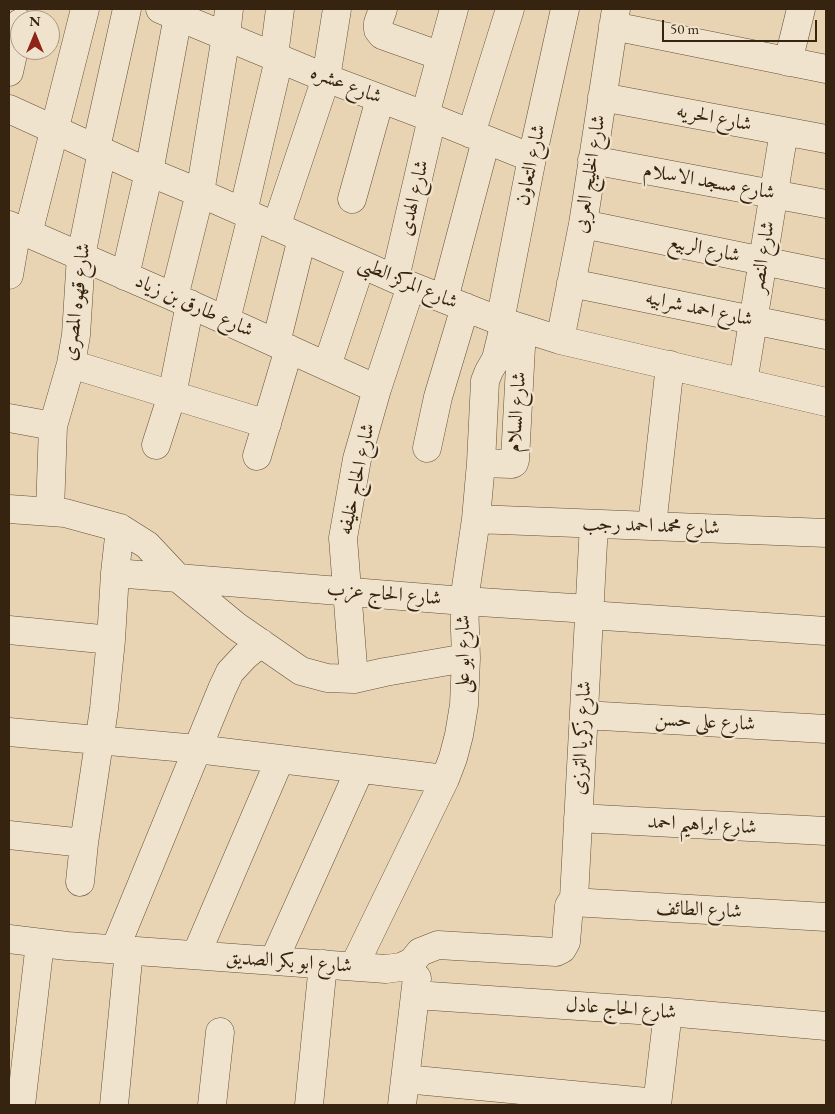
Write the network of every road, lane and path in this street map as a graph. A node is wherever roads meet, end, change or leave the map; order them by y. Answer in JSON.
{"nodes":[{"id":1,"x":85,"y":9,"type":"edge"},
{"id":2,"x":127,"y":9,"type":"edge"},
{"id":3,"x":229,"y":9,"type":"edge"},
{"id":4,"x":280,"y":9,"type":"edge"},
{"id":5,"x":337,"y":9,"type":"edge"},
{"id":6,"x":384,"y":9,"type":"edge"},
{"id":7,"x":454,"y":9,"type":"edge"},
{"id":8,"x":510,"y":9,"type":"edge"},
{"id":9,"x":565,"y":9,"type":"edge"},
{"id":10,"x":801,"y":9,"type":"edge"},
{"id":11,"x":169,"y":11,"type":"edge"},
{"id":12,"x":614,"y":13,"type":"edge"},
{"id":13,"x":226,"y":36,"type":"junction"},
{"id":14,"x":441,"y":56,"type":"junction"},
{"id":15,"x":277,"y":58,"type":"junction"},
{"id":16,"x":788,"y":62,"type":"junction"},
{"id":17,"x":826,"y":69,"type":"edge"},
{"id":18,"x":326,"y":78,"type":"junction"},
{"id":19,"x":602,"y":97,"type":"junction"},
{"id":20,"x":380,"y":98,"type":"junction"},
{"id":21,"x":9,"y":109,"type":"edge"},
{"id":22,"x":428,"y":117,"type":"junction"},
{"id":23,"x":54,"y":129,"type":"junction"},
{"id":24,"x":784,"y":131,"type":"junction"},
{"id":25,"x":478,"y":137,"type":"junction"},
{"id":26,"x":826,"y":138,"type":"edge"},
{"id":27,"x":100,"y":150,"type":"junction"},
{"id":28,"x":532,"y":158,"type":"junction"},
{"id":29,"x":592,"y":160,"type":"junction"},
{"id":30,"x":149,"y":172,"type":"junction"},
{"id":31,"x":200,"y":192,"type":"junction"},
{"id":32,"x":774,"y":194,"type":"junction"},
{"id":33,"x":352,"y":199,"type":"dead end"},
{"id":34,"x":826,"y":204,"type":"edge"},
{"id":35,"x":257,"y":218,"type":"junction"},
{"id":36,"x":583,"y":224,"type":"junction"},
{"id":37,"x":18,"y":229,"type":"edge"},
{"id":38,"x":302,"y":238,"type":"junction"},
{"id":39,"x":81,"y":256,"type":"junction"},
{"id":40,"x":763,"y":262,"type":"junction"},
{"id":41,"x":361,"y":264,"type":"junction"},
{"id":42,"x":826,"y":274,"type":"edge"},
{"id":43,"x":9,"y":276,"type":"edge"},
{"id":44,"x":126,"y":276,"type":"junction"},
{"id":45,"x":403,"y":282,"type":"junction"},
{"id":46,"x":571,"y":283,"type":"junction"},
{"id":47,"x":182,"y":300,"type":"junction"},
{"id":48,"x":454,"y":303,"type":"junction"},
{"id":49,"x":226,"y":320,"type":"junction"},
{"id":50,"x":753,"y":320,"type":"junction"},
{"id":51,"x":509,"y":324,"type":"junction"},
{"id":52,"x":826,"y":335,"type":"edge"},
{"id":53,"x":560,"y":340,"type":"junction"},
{"id":54,"x":282,"y":346,"type":"junction"},
{"id":55,"x":71,"y":364,"type":"junction"},
{"id":56,"x":670,"y":365,"type":"junction"},
{"id":57,"x":327,"y":366,"type":"junction"},
{"id":58,"x":743,"y":383,"type":"junction"},
{"id":59,"x":377,"y":389,"type":"junction"},
{"id":60,"x":172,"y":395,"type":"junction"},
{"id":61,"x":826,"y":402,"type":"edge"},
{"id":62,"x":9,"y":418,"type":"edge"},
{"id":63,"x":267,"y":424,"type":"junction"},
{"id":64,"x":52,"y":426,"type":"junction"},
{"id":65,"x":156,"y":445,"type":"dead end"},
{"id":66,"x":427,"y":448,"type":"dead end"},
{"id":67,"x":257,"y":456,"type":"dead end"},
{"id":68,"x":9,"y":509,"type":"edge"},
{"id":69,"x":50,"y":511,"type":"junction"},
{"id":70,"x":476,"y":519,"type":"junction"},
{"id":71,"x":594,"y":524,"type":"junction"},
{"id":72,"x":652,"y":526,"type":"junction"},
{"id":73,"x":120,"y":528,"type":"junction"},
{"id":74,"x":826,"y":533,"type":"edge"},
{"id":75,"x":115,"y":573,"type":"junction"},
{"id":76,"x":178,"y":578,"type":"junction"},
{"id":77,"x":346,"y":591,"type":"junction"},
{"id":78,"x":464,"y":601,"type":"junction"},
{"id":79,"x":589,"y":612,"type":"junction"},
{"id":80,"x":9,"y":630,"type":"edge"},
{"id":81,"x":826,"y":632,"type":"edge"},
{"id":82,"x":111,"y":640,"type":"junction"},
{"id":83,"x":261,"y":643,"type":"junction"},
{"id":84,"x":466,"y":658,"type":"junction"},
{"id":85,"x":354,"y":679,"type":"junction"},
{"id":86,"x":584,"y":715,"type":"junction"},
{"id":87,"x":826,"y":729,"type":"edge"},
{"id":88,"x":9,"y":732,"type":"edge"},
{"id":89,"x":100,"y":740,"type":"junction"},
{"id":90,"x":197,"y":749,"type":"junction"},
{"id":91,"x":280,"y":759,"type":"junction"},
{"id":92,"x":360,"y":769,"type":"junction"},
{"id":93,"x":445,"y":779,"type":"junction"},
{"id":94,"x":578,"y":818,"type":"junction"},
{"id":95,"x":826,"y":831,"type":"edge"},
{"id":96,"x":9,"y":834,"type":"edge"},
{"id":97,"x":84,"y":843,"type":"junction"},
{"id":98,"x":80,"y":882,"type":"dead end"},
{"id":99,"x":572,"y":902,"type":"junction"},
{"id":100,"x":826,"y":917,"type":"edge"},
{"id":101,"x":9,"y":939,"type":"edge"},
{"id":102,"x":40,"y":943,"type":"junction"},
{"id":103,"x":562,"y":949,"type":"joint"},
{"id":104,"x":122,"y":950,"type":"junction"},
{"id":105,"x":420,"y":952,"type":"junction"},
{"id":106,"x":196,"y":955,"type":"junction"},
{"id":107,"x":274,"y":960,"type":"junction"},
{"id":108,"x":323,"y":964,"type":"junction"},
{"id":109,"x":354,"y":966,"type":"junction"},
{"id":110,"x":415,"y":995,"type":"junction"},
{"id":111,"x":668,"y":1012,"type":"junction"},
{"id":112,"x":826,"y":1026,"type":"edge"},
{"id":113,"x":220,"y":1032,"type":"dead end"},
{"id":114,"x":405,"y":1079,"type":"junction"},
{"id":115,"x":657,"y":1104,"type":"edge"},
{"id":116,"x":21,"y":1105,"type":"edge"},
{"id":117,"x":114,"y":1105,"type":"edge"},
{"id":118,"x":212,"y":1105,"type":"edge"},
{"id":119,"x":309,"y":1105,"type":"edge"},
{"id":120,"x":402,"y":1105,"type":"edge"}],
"edges":[{"from":1,"to":23,"type":"street"},
{"from":2,"to":27,"type":"street","name":"شارع قهوه المصرى"},
{"from":3,"to":13,"type":"street"},
{"from":4,"to":15,"type":"street"},
{"from":5,"to":18,"type":"street"},
{"from":6,"to":14,"type":"street"},
{"from":7,"to":14,"type":"street","name":"شارع الهدى"},
{"from":8,"to":25,"type":"street"},
{"from":9,"to":28,"type":"street","name":"شارع التعاون"},
{"from":10,"to":16,"type":"street"},
{"from":11,"to":13,"type":"street","name":"شارع عشره"},
{"from":11,"to":30,"type":"street"},
{"from":12,"to":16,"type":"street"},
{"from":12,"to":19,"type":"street","name":"شارع الخليج العربى"},
{"from":13,"to":15,"type":"street","name":"شارع عشره"},
{"from":13,"to":31,"type":"street"},
{"from":14,"to":22,"type":"street","name":"شارع الهدى"},
{"from":15,"to":18,"type":"street","name":"شارع عشره"},
{"from":15,"to":35,"type":"street"},
{"from":16,"to":17,"type":"street"},
{"from":18,"to":20,"type":"street","name":"شارع عشره"},
{"from":18,"to":35,"type":"street"},
{"from":19,"to":24,"type":"street","name":"شارع الحريه"},
{"from":19,"to":29,"type":"street","name":"شارع الخليج العربى"},
{"from":20,"to":22,"type":"street","name":"شارع عشره"},
{"from":20,"to":33,"type":"street"},
{"from":21,"to":23,"type":"street","name":"شارع المركز الطبى"},
{"from":22,"to":25,"type":"street","name":"شارع عشره"},
{"from":22,"to":45,"type":"street","name":"شارع الهدى"},
{"from":23,"to":27,"type":"street","name":"شارع المركز الطبى"},
{"from":23,"to":37,"type":"street"},
{"from":24,"to":26,"type":"street","name":"شارع الحريه"},
{"from":24,"to":32,"type":"street","name":"شارع النصر"},
{"from":25,"to":28,"type":"street","name":"شارع عشره"},
{"from":25,"to":48,"type":"street"},
{"from":27,"to":30,"type":"street","name":"شارع المركز الطبى"},
{"from":27,"to":39,"type":"street","name":"شارع قهوه المصرى"},
{"from":28,"to":51,"type":"street","name":"شارع التعاون"},
{"from":29,"to":32,"type":"street","name":"شارع مسجد الاسلام"},
{"from":29,"to":36,"type":"street","name":"شارع الخليج العربى"},
{"from":30,"to":31,"type":"street","name":"شارع المركز الطبى"},
{"from":30,"to":44,"type":"street"},
{"from":31,"to":35,"type":"street","name":"شارع المركز الطبى"},
{"from":31,"to":47,"type":"street"},
{"from":32,"to":34,"type":"street","name":"شارع مسجد الاسلام"},
{"from":32,"to":40,"type":"street","name":"شارع النصر"},
{"from":35,"to":38,"type":"street","name":"شارع المركز الطبى"},
{"from":35,"to":49,"type":"street"},
{"from":36,"to":40,"type":"street","name":"شارع الربيع"},
{"from":36,"to":46,"type":"street","name":"شارع الخليج العربى"},
{"from":37,"to":39,"type":"street","name":"شارع طارق بن زياد"},
{"from":37,"to":43,"type":"street"},
{"from":38,"to":41,"type":"street","name":"شارع المركز الطبى"},
{"from":38,"to":54,"type":"street"},
{"from":39,"to":44,"type":"street","name":"شارع طارق بن زياد"},
{"from":39,"to":55,"type":"street","name":"شارع قهوه المصرى"},
{"from":40,"to":42,"type":"street","name":"شارع الربيع"},
{"from":40,"to":50,"type":"street","name":"شارع النصر"},
{"from":41,"to":45,"type":"street","name":"شارع المركز الطبى"},
{"from":41,"to":57,"type":"street"},
{"from":44,"to":47,"type":"street","name":"شارع طارق بن زياد"},
{"from":45,"to":48,"type":"street","name":"شارع المركز الطبى"},
{"from":45,"to":59,"type":"street","name":"شارع الحاج خليفه"},
{"from":46,"to":50,"type":"street","name":"شارع احمد شرابيه"},
{"from":46,"to":53,"type":"street","name":"شارع الخليج العربى"},
{"from":47,"to":49,"type":"street","name":"شارع طارق بن زياد"},
{"from":47,"to":60,"type":"street"},
{"from":48,"to":51,"type":"street","name":"شارع المركز الطبى"},
{"from":48,"to":66,"type":"street"},
{"from":49,"to":54,"type":"street","name":"شارع طارق بن زياد"},
{"from":50,"to":52,"type":"street","name":"شارع احمد شرابيه"},
{"from":50,"to":58,"type":"street","name":"شارع النصر"},
{"from":51,"to":53,"type":"street","name":"شارع المركز الطبى"},
{"from":51,"to":70,"type":"street","name":"شارع ابو على"},
{"from":53,"to":56,"type":"street","name":"شارع المركز الطبى"},
{"from":54,"to":57,"type":"street","name":"شارع طارق بن زياد"},
{"from":54,"to":63,"type":"street"},
{"from":55,"to":60,"type":"street"},
{"from":55,"to":64,"type":"street","name":"شارع قهوه المصرى"},
{"from":56,"to":58,"type":"street","name":"شارع المركز الطبى"},
{"from":56,"to":72,"type":"street"},
{"from":57,"to":59,"type":"street","name":"شارع طارق بن زياد"},
{"from":58,"to":61,"type":"street","name":"شارع المركز الطبى"},
{"from":59,"to":77,"type":"street","name":"شارع الحاج خليفه"},
{"from":60,"to":63,"type":"street"},
{"from":60,"to":65,"type":"street"},
{"from":62,"to":64,"type":"street"},
{"from":63,"to":67,"type":"street"},
{"from":64,"to":69,"type":"street","name":"شارع قهوه المصرى"},
{"from":68,"to":69,"type":"street"},
{"from":69,"to":73,"type":"street"},
{"from":70,"to":71,"type":"street","name":"شارع محمد احمد رجب"},
{"from":70,"to":78,"type":"street","name":"شارع ابو على"},
{"from":71,"to":72,"type":"street","name":"شارع محمد احمد رجب"},
{"from":71,"to":79,"type":"street","name":"شارع زكريا الترزى"},
{"from":72,"to":74,"type":"street","name":"شارع محمد احمد رجب"},
{"from":73,"to":75,"type":"street"},
{"from":73,"to":76,"type":"street"},
{"from":75,"to":76,"type":"street","name":"شارع الحاج عزب"},
{"from":75,"to":82,"type":"street"},
{"from":76,"to":77,"type":"street","name":"شارع الحاج عزب"},
{"from":76,"to":83,"type":"street"},
{"from":77,"to":78,"type":"street","name":"شارع الحاج عزب"},
{"from":77,"to":85,"type":"street","name":"شارع الحاج خليفه"},
{"from":78,"to":79,"type":"street","name":"شارع الحاج عزب"},
{"from":78,"to":84,"type":"street","name":"شارع ابو على"},
{"from":79,"to":81,"type":"street","name":"شارع الحاج عزب"},
{"from":79,"to":86,"type":"street","name":"شارع زكريا الترزى"},
{"from":80,"to":82,"type":"street"},
{"from":82,"to":89,"type":"street"},
{"from":83,"to":85,"type":"street"},
{"from":83,"to":90,"type":"street"},
{"from":84,"to":85,"type":"street"},
{"from":84,"to":93,"type":"street","name":"شارع ابو على"},
{"from":86,"to":87,"type":"street","name":"شارع على حسن"},
{"from":86,"to":94,"type":"street","name":"شارع زكريا الترزى"},
{"from":88,"to":89,"type":"street"},
{"from":89,"to":90,"type":"street"},
{"from":89,"to":97,"type":"street"},
{"from":90,"to":91,"type":"street"},
{"from":90,"to":104,"type":"street"},
{"from":91,"to":92,"type":"street"},
{"from":91,"to":106,"type":"street"},
{"from":92,"to":93,"type":"street"},
{"from":92,"to":107,"type":"street"},
{"from":93,"to":109,"type":"street","name":"شارع ابو على"},
{"from":94,"to":95,"type":"street","name":"شارع ابراهيم احمد"},
{"from":94,"to":99,"type":"street","name":"شارع زكريا الترزى"},
{"from":96,"to":97,"type":"street"},
{"from":97,"to":98,"type":"street"},
{"from":99,"to":100,"type":"street","name":"شارع الطائف"},
{"from":99,"to":103,"type":"street","name":"شارع زكريا الترزى"},
{"from":101,"to":102,"type":"street","name":"شارع ابو بكر الصديق"},
{"from":102,"to":104,"type":"street","name":"شارع ابو بكر الصديق"},
{"from":102,"to":116,"type":"street"},
{"from":103,"to":105,"type":"street","name":"شارع ابو بكر الصديق"},
{"from":104,"to":106,"type":"street","name":"شارع ابو بكر الصديق"},
{"from":104,"to":117,"type":"street"},
{"from":105,"to":109,"type":"street","name":"شارع ابو بكر الصديق"},
{"from":105,"to":110,"type":"street"},
{"from":106,"to":107,"type":"street","name":"شارع ابو بكر الصديق"},
{"from":107,"to":108,"type":"street","name":"شارع ابو بكر الصديق"},
{"from":108,"to":109,"type":"street","name":"شارع ابو بكر الصديق"},
{"from":108,"to":119,"type":"street"},
{"from":110,"to":111,"type":"street","name":"شارع الحاج عادل"},
{"from":110,"to":114,"type":"street"},
{"from":111,"to":112,"type":"street","name":"شارع الحاج عادل"},
{"from":111,"to":115,"type":"street"},
{"from":113,"to":118,"type":"street"},
{"from":114,"to":115,"type":"street"},
{"from":114,"to":120,"type":"street"}]}
